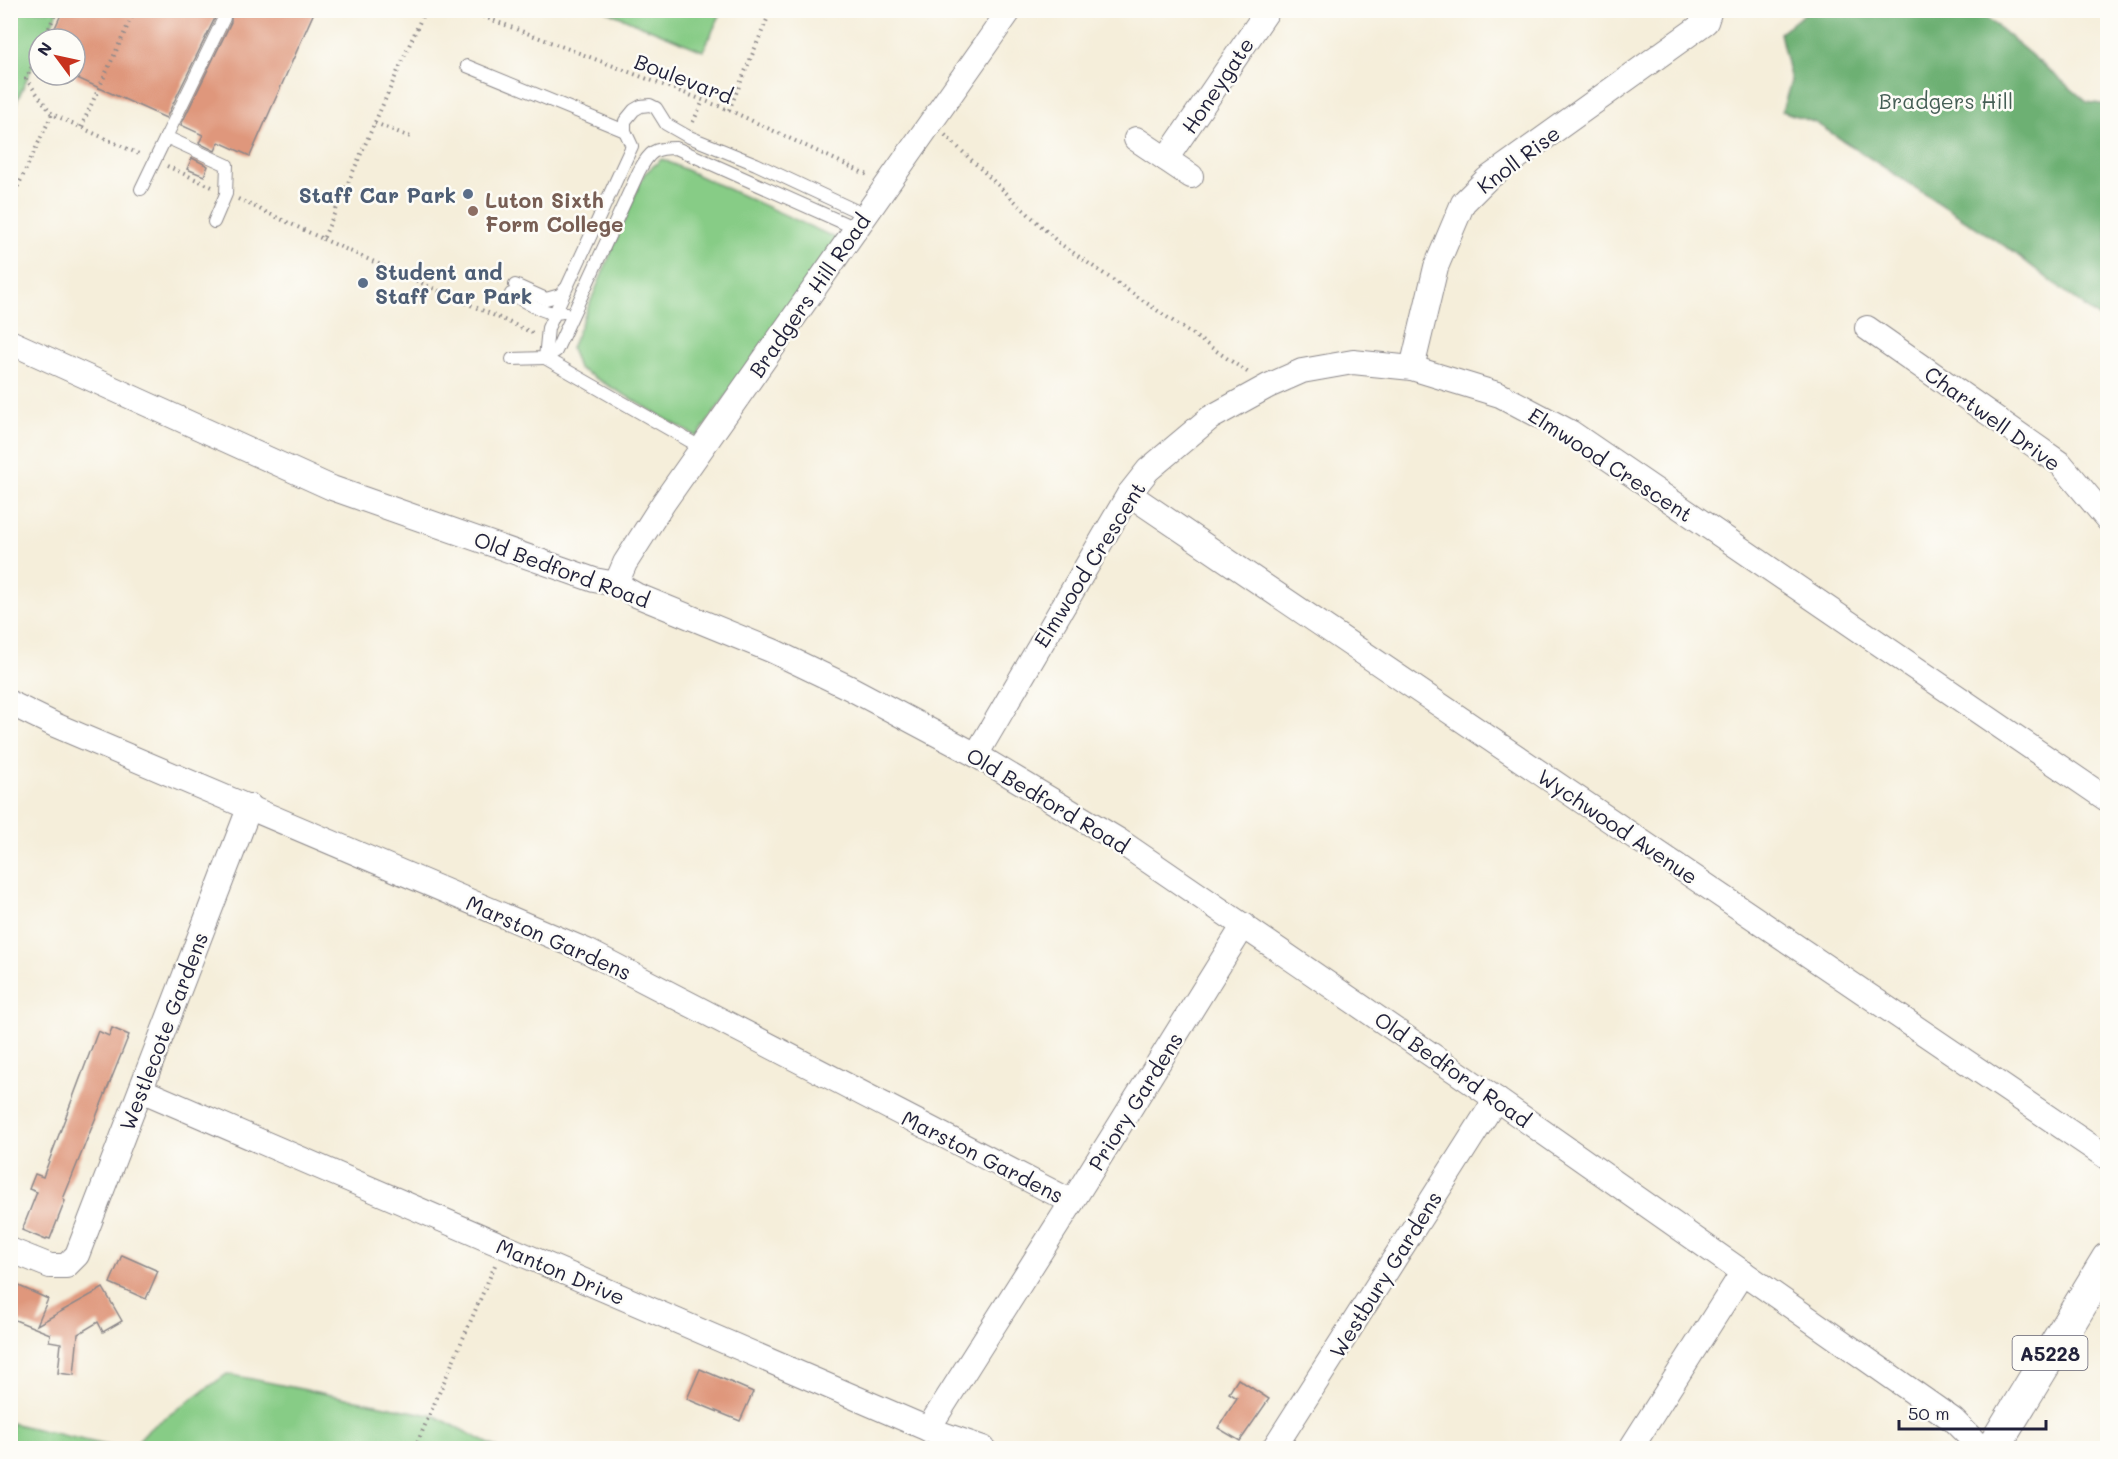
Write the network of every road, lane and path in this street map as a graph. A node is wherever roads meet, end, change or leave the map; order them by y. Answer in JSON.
{"nodes":[{"id":1,"x":57,"y":10,"type":"edge"},
{"id":2,"x":135,"y":10,"type":"edge"},
{"id":3,"x":466,"y":10,"type":"edge"},
{"id":4,"x":771,"y":10,"type":"edge"},
{"id":5,"x":1010,"y":10,"type":"edge"},
{"id":6,"x":1268,"y":10,"type":"edge"},
{"id":7,"x":1710,"y":10,"type":"edge"},
{"id":8,"x":224,"y":18,"type":"dead end"},
{"id":9,"x":49,"y":27,"type":"edge"},
{"id":10,"x":466,"y":66,"type":"dead end"},
{"id":11,"x":33,"y":87,"type":"edge"},
{"id":12,"x":703,"y":101,"type":"junction"},
{"id":13,"x":729,"y":110,"type":"junction"},
{"id":14,"x":52,"y":114,"type":"dead end"},
{"id":15,"x":693,"y":122,"type":"dead end"},
{"id":16,"x":932,"y":122,"type":"junction"},
{"id":17,"x":375,"y":123,"type":"dead end"},
{"id":18,"x":81,"y":128,"type":"dead end"},
{"id":19,"x":625,"y":131,"type":"junction"},
{"id":20,"x":166,"y":137,"type":"junction"},
{"id":21,"x":413,"y":138,"type":"dead end"},
{"id":22,"x":1136,"y":139,"type":"dead end"},
{"id":23,"x":1166,"y":159,"type":"junction"},
{"id":24,"x":1191,"y":176,"type":"dead end"},
{"id":25,"x":887,"y":184,"type":"junction"},
{"id":26,"x":141,"y":189,"type":"dead end"},
{"id":27,"x":214,"y":222,"type":"dead end"},
{"id":28,"x":860,"y":222,"type":"junction"},
{"id":29,"x":323,"y":239,"type":"dead end"},
{"id":30,"x":568,"y":285,"type":"junction"},
{"id":31,"x":578,"y":305,"type":"junction"},
{"id":32,"x":556,"y":313,"type":"junction"},
{"id":33,"x":1868,"y":328,"type":"dead end"},
{"id":34,"x":534,"y":334,"type":"dead end"},
{"id":35,"x":10,"y":342,"type":"edge"},
{"id":36,"x":512,"y":358,"type":"dead end"},
{"id":37,"x":545,"y":358,"type":"junction"},
{"id":38,"x":1412,"y":368,"type":"junction"},
{"id":39,"x":1268,"y":386,"type":"junction"},
{"id":40,"x":702,"y":448,"type":"junction"},
{"id":41,"x":1129,"y":494,"type":"junction"},
{"id":42,"x":2108,"y":520,"type":"edge"},
{"id":43,"x":616,"y":584,"type":"junction"},
{"id":44,"x":10,"y":703,"type":"edge"},
{"id":45,"x":976,"y":754,"type":"junction"},
{"id":46,"x":2108,"y":800,"type":"edge"},
{"id":47,"x":250,"y":806,"type":"junction"},
{"id":48,"x":1244,"y":924,"type":"junction"},
{"id":49,"x":141,"y":1090,"type":"junction"},
{"id":50,"x":1496,"y":1099,"type":"junction"},
{"id":51,"x":2108,"y":1158,"type":"edge"},
{"id":52,"x":1072,"y":1202,"type":"junction"},
{"id":53,"x":504,"y":1246,"type":"junction"},
{"id":54,"x":10,"y":1250,"type":"edge"},
{"id":55,"x":2104,"y":1270,"type":"edge"},
{"id":56,"x":1743,"y":1272,"type":"junction"},
{"id":57,"x":928,"y":1429,"type":"junction"},
{"id":58,"x":415,"y":1449,"type":"edge"},
{"id":59,"x":983,"y":1449,"type":"edge"},
{"id":60,"x":1274,"y":1449,"type":"edge"},
{"id":61,"x":1631,"y":1449,"type":"edge"},
{"id":62,"x":1981,"y":1449,"type":"edge"},
{"id":63,"x":1993,"y":1449,"type":"edge"}],
"edges":[{"from":1,"to":9,"type":"path"},
{"from":2,"to":18,"type":"path"},
{"from":3,"to":12,"type":"path","name":"Boulevard"},
{"from":4,"to":13,"type":"path"},
{"from":5,"to":16,"type":"street","name":"Bradgers Hill Road"},
{"from":6,"to":23,"type":"street","name":"Honeygate"},
{"from":7,"to":38,"type":"street","name":"Knoll Rise"},
{"from":8,"to":20,"type":"lane"},
{"from":10,"to":19,"type":"lane"},
{"from":11,"to":14,"type":"path"},
{"from":12,"to":13,"type":"path","name":"Boulevard"},
{"from":12,"to":15,"type":"path"},
{"from":13,"to":25,"type":"path","name":"Boulevard"},
{"from":16,"to":25,"type":"street","name":"Bradgers Hill Road"},
{"from":16,"to":39,"type":"path"},
{"from":17,"to":21,"type":"path"},
{"from":19,"to":28,"type":"lane"},
{"from":19,"to":30,"type":"lane"},
{"from":20,"to":26,"type":"lane"},
{"from":20,"to":27,"type":"lane"},
{"from":22,"to":23,"type":"street"},
{"from":23,"to":24,"type":"street"},
{"from":25,"to":28,"type":"street","name":"Bradgers Hill Road"},
{"from":28,"to":31,"type":"lane"},
{"from":28,"to":40,"type":"street","name":"Bradgers Hill Road"},
{"from":29,"to":34,"type":"path"},
{"from":30,"to":32,"type":"lane"},
{"from":30,"to":32,"type":"lane"},
{"from":31,"to":32,"type":"lane"},
{"from":31,"to":37,"type":"lane"},
{"from":32,"to":37,"type":"lane"},
{"from":33,"to":42,"type":"street","name":"Chartwell Drive"},
{"from":35,"to":43,"type":"street","name":"Old Bedford Road"},
{"from":36,"to":37,"type":"lane"},
{"from":37,"to":40,"type":"lane"},
{"from":38,"to":39,"type":"street","name":"Elmwood Crescent"},
{"from":38,"to":46,"type":"street","name":"Elmwood Crescent"},
{"from":39,"to":41,"type":"street","name":"Elmwood Crescent"},
{"from":40,"to":43,"type":"street","name":"Bradgers Hill Road"},
{"from":41,"to":45,"type":"street","name":"Elmwood Crescent"},
{"from":41,"to":51,"type":"street","name":"Wychwood Avenue"},
{"from":43,"to":45,"type":"street","name":"Old Bedford Road"},
{"from":44,"to":47,"type":"street","name":"Marston Gardens"},
{"from":45,"to":48,"type":"street","name":"Old Bedford Road"},
{"from":47,"to":49,"type":"street","name":"Westlecote Gardens"},
{"from":47,"to":52,"type":"street","name":"Marston Gardens"},
{"from":48,"to":50,"type":"street","name":"Old Bedford Road"},
{"from":48,"to":52,"type":"street","name":"Priory Gardens"},
{"from":49,"to":53,"type":"street","name":"Manton Drive"},
{"from":49,"to":54,"type":"street","name":"Westlecote Gardens"},
{"from":50,"to":56,"type":"street","name":"Old Bedford Road"},
{"from":50,"to":60,"type":"street","name":"Westbury Gardens"},
{"from":52,"to":57,"type":"street","name":"Priory Gardens"},
{"from":53,"to":57,"type":"street","name":"Manton Drive"},
{"from":53,"to":58,"type":"path"},
{"from":55,"to":63,"type":"main road","number":"A5228"},
{"from":56,"to":61,"type":"street"},
{"from":56,"to":62,"type":"street","name":"Old Bedford Road"},
{"from":57,"to":59,"type":"street","name":"Manton Drive"}]}
